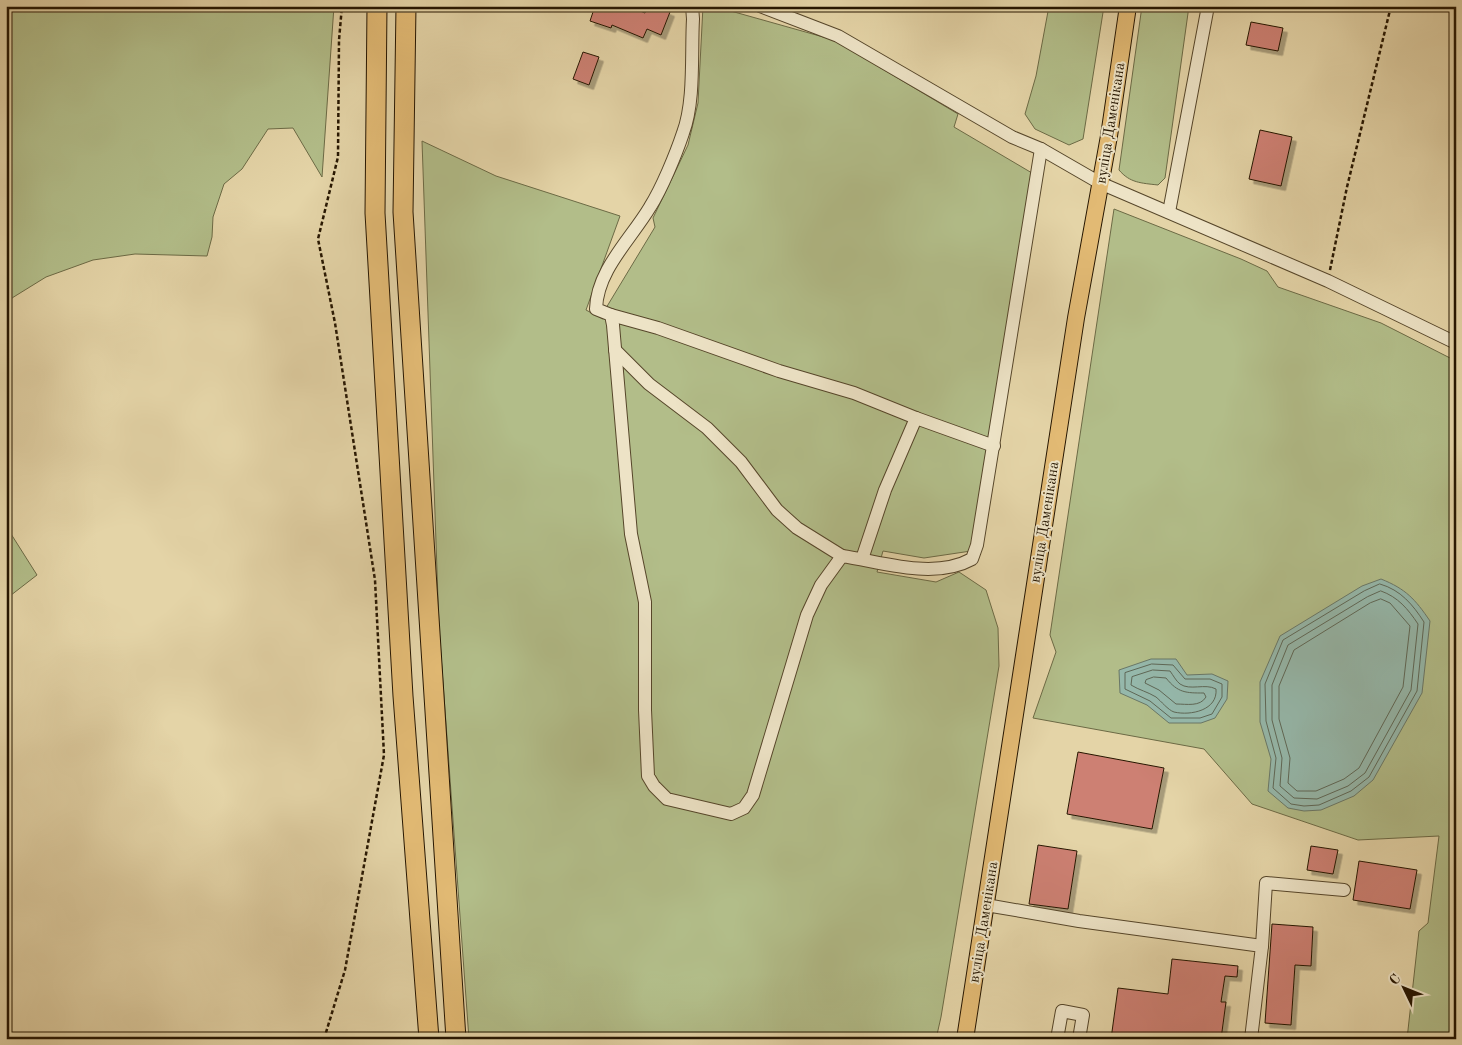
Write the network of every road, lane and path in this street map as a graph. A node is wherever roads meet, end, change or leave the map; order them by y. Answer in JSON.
{"nodes":[{"id":1,"x":342,"y":6,"type":"edge"},
{"id":2,"x":377,"y":6,"type":"edge"},
{"id":3,"x":406,"y":6,"type":"edge"},
{"id":4,"x":692,"y":6,"type":"edge"},
{"id":5,"x":760,"y":6,"type":"edge"},
{"id":6,"x":1128,"y":6,"type":"edge"},
{"id":7,"x":1208,"y":6,"type":"edge"},
{"id":8,"x":1391,"y":6,"type":"edge"},
{"id":9,"x":1041,"y":149,"type":"junction"},
{"id":10,"x":1100,"y":183,"type":"junction"},
{"id":11,"x":1169,"y":212,"type":"junction"},
{"id":12,"x":1328,"y":281,"type":"junction"},
{"id":13,"x":611,"y":315,"type":"junction"},
{"id":14,"x":1456,"y":343,"type":"edge"},
{"id":15,"x":615,"y":350,"type":"junction"},
{"id":16,"x":916,"y":418,"type":"junction"},
{"id":17,"x":994,"y":446,"type":"junction"},
{"id":18,"x":842,"y":556,"type":"junction"},
{"id":19,"x":862,"y":559,"type":"junction"},
{"id":20,"x":1344,"y":890,"type":"dead end"},
{"id":21,"x":986,"y":905,"type":"junction"},
{"id":22,"x":1262,"y":946,"type":"junction"},
{"id":23,"x":324,"y":1039,"type":"edge"},
{"id":24,"x":429,"y":1039,"type":"edge"},
{"id":25,"x":456,"y":1039,"type":"edge"},
{"id":26,"x":965,"y":1039,"type":"edge"},
{"id":27,"x":1057,"y":1039,"type":"edge"},
{"id":28,"x":1079,"y":1039,"type":"edge"},
{"id":29,"x":1251,"y":1039,"type":"edge"}],
"edges":[{"from":1,"to":23,"type":"path"},
{"from":2,"to":24,"type":"highway"},
{"from":3,"to":25,"type":"highway"},
{"from":4,"to":13,"type":"street"},
{"from":5,"to":9,"type":"street"},
{"from":6,"to":10,"type":"main road","name":"вуліца Даменікана"},
{"from":7,"to":11,"type":"street"},
{"from":8,"to":12,"type":"path"},
{"from":9,"to":10,"type":"street"},
{"from":9,"to":17,"type":"street"},
{"from":10,"to":11,"type":"street"},
{"from":10,"to":21,"type":"main road","name":"вуліца Даменікана"},
{"from":11,"to":12,"type":"street"},
{"from":12,"to":14,"type":"street"},
{"from":13,"to":15,"type":"street"},
{"from":13,"to":16,"type":"street"},
{"from":15,"to":18,"type":"street"},
{"from":15,"to":18,"type":"street"},
{"from":16,"to":17,"type":"street"},
{"from":16,"to":19,"type":"street"},
{"from":17,"to":19,"type":"street"},
{"from":18,"to":19,"type":"street"},
{"from":20,"to":22,"type":"street"},
{"from":21,"to":22,"type":"street"},
{"from":21,"to":26,"type":"main road","name":"вуліца Даменікана"},
{"from":22,"to":29,"type":"street"},
{"from":27,"to":28,"type":"street"}]}
